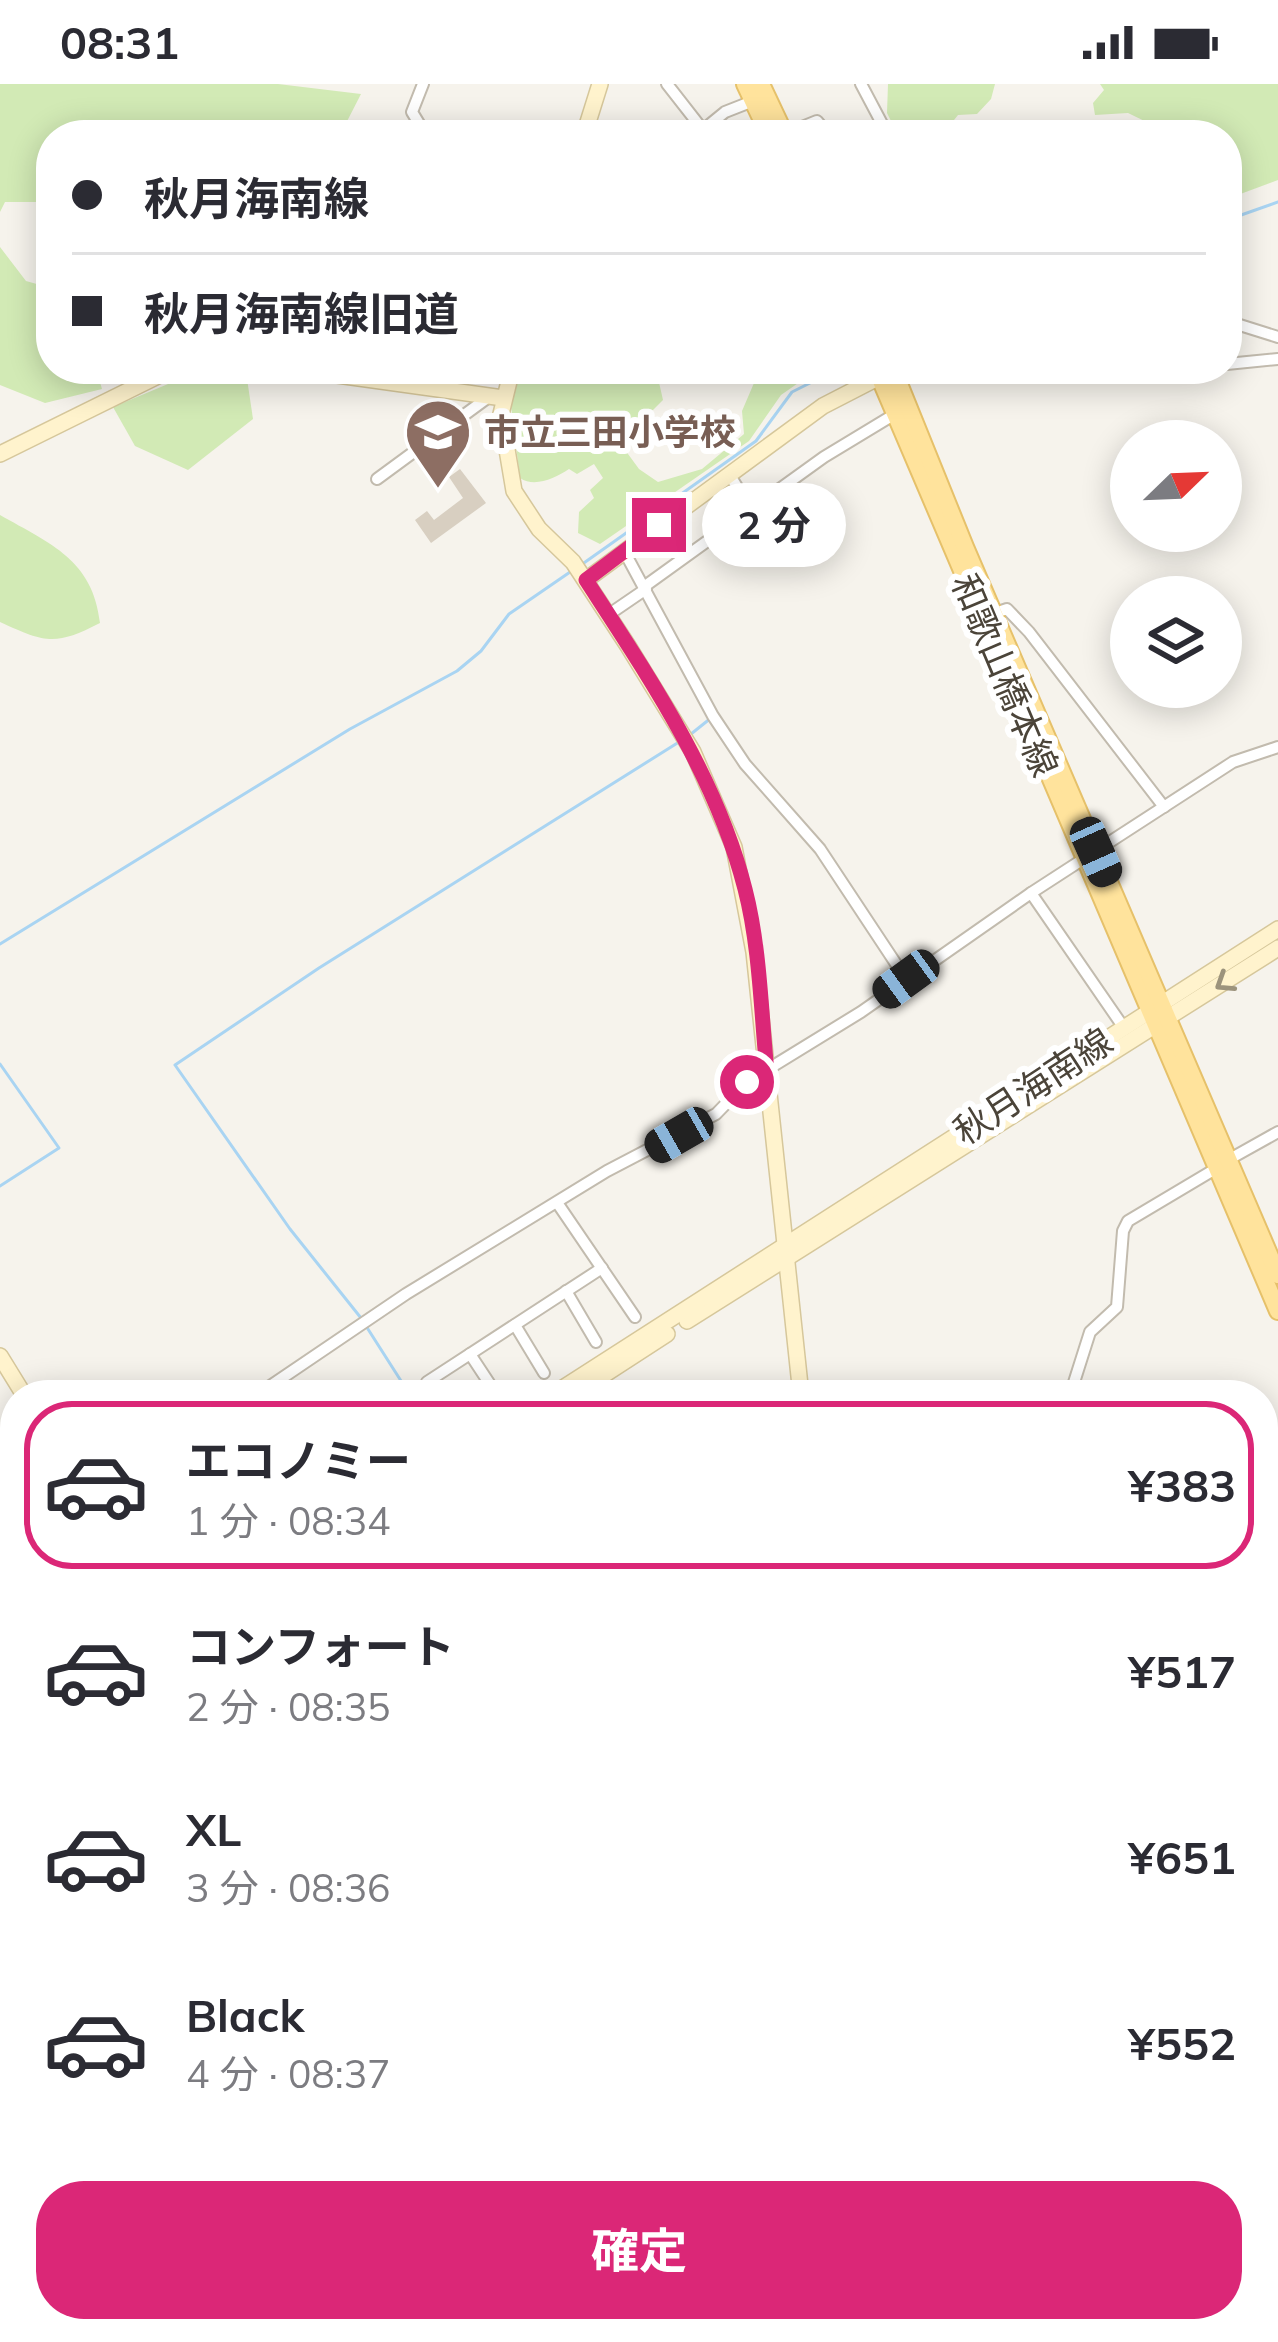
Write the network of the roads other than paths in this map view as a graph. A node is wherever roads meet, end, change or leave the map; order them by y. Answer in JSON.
{"nodes":[{"id":1,"x":403,"y":84,"type":"edge"},
{"id":2,"x":600,"y":84,"type":"edge"},
{"id":3,"x":667,"y":84,"type":"edge"},
{"id":4,"x":861,"y":84,"type":"edge"},
{"id":5,"x":421,"y":88,"type":"edge"},
{"id":6,"x":753,"y":90,"type":"edge"},
{"id":7,"x":417,"y":120,"type":"edge"},
{"id":8,"x":589,"y":120,"type":"edge"},
{"id":9,"x":695,"y":120,"type":"edge"},
{"id":10,"x":715,"y":120,"type":"edge"},
{"id":11,"x":764,"y":120,"type":"edge"},
{"id":12,"x":774,"y":120,"type":"edge"},
{"id":13,"x":880,"y":120,"type":"edge"},
{"id":14,"x":1242,"y":326,"type":"edge"},
{"id":15,"x":1278,"y":337,"type":"edge"},
{"id":16,"x":1278,"y":359,"type":"edge"},
{"id":17,"x":1242,"y":363,"type":"edge"},
{"id":18,"x":142,"y":384,"type":"edge"},
{"id":19,"x":398,"y":384,"type":"edge"},
{"id":20,"x":504,"y":384,"type":"edge"},
{"id":21,"x":864,"y":384,"type":"edge"},
{"id":22,"x":890,"y":384,"type":"edge"},
{"id":23,"x":893,"y":384,"type":"edge"},
{"id":24,"x":496,"y":398,"type":"junction"},
{"id":25,"x":895,"y":414,"type":"junction"},
{"id":26,"x":0,"y":454,"type":"edge"},
{"id":27,"x":729,"y":474,"type":"junction"},
{"id":28,"x":377,"y":479,"type":"dead end"},
{"id":29,"x":750,"y":508,"type":"junction"},
{"id":30,"x":624,"y":550,"type":"junction"},
{"id":31,"x":580,"y":572,"type":"junction"},
{"id":32,"x":645,"y":588,"type":"junction"},
{"id":33,"x":608,"y":615,"type":"junction"},
{"id":34,"x":987,"y":616,"type":"junction"},
{"id":35,"x":1278,"y":747,"type":"edge"},
{"id":36,"x":1164,"y":807,"type":"junction"},
{"id":37,"x":1089,"y":856,"type":"junction"},
{"id":38,"x":1031,"y":893,"type":"junction"},
{"id":39,"x":1278,"y":929,"type":"edge"},
{"id":40,"x":1278,"y":948,"type":"edge"},
{"id":41,"x":906,"y":979,"type":"junction"},
{"id":42,"x":1159,"y":1014,"type":"junction"},
{"id":43,"x":1124,"y":1028,"type":"junction"},
{"id":44,"x":767,"y":1072,"type":"junction"},
{"id":45,"x":1278,"y":1132,"type":"edge"},
{"id":46,"x":1222,"y":1164,"type":"junction"},
{"id":47,"x":558,"y":1204,"type":"junction"},
{"id":48,"x":788,"y":1250,"type":"junction"},
{"id":49,"x":602,"y":1268,"type":"junction"},
{"id":50,"x":1278,"y":1275,"type":"edge"},
{"id":51,"x":566,"y":1292,"type":"junction"},
{"id":52,"x":1278,"y":1310,"type":"edge"},
{"id":53,"x":635,"y":1317,"type":"dead end"},
{"id":54,"x":514,"y":1325,"type":"junction"},
{"id":55,"x":596,"y":1342,"type":"dead end"},
{"id":56,"x":470,"y":1354,"type":"junction"},
{"id":57,"x":544,"y":1372,"type":"dead end"},
{"id":58,"x":279,"y":1380,"type":"edge"},
{"id":59,"x":430,"y":1380,"type":"edge"},
{"id":60,"x":487,"y":1380,"type":"edge"},
{"id":61,"x":576,"y":1380,"type":"edge"},
{"id":62,"x":595,"y":1380,"type":"edge"},
{"id":63,"x":795,"y":1380,"type":"edge"},
{"id":64,"x":1075,"y":1380,"type":"edge"}],
"edges":[{"from":1,"to":5,"type":"street"},
{"from":2,"to":8,"type":"main road"},
{"from":3,"to":9,"type":"street"},
{"from":4,"to":13,"type":"street"},
{"from":5,"to":7,"type":"street"},
{"from":6,"to":10,"type":"street"},
{"from":6,"to":11,"type":"main road"},
{"from":6,"to":12,"type":"main road"},
{"from":14,"to":15,"type":"street"},
{"from":16,"to":17,"type":"street"},
{"from":18,"to":26,"type":"main road"},
{"from":19,"to":24,"type":"main road"},
{"from":20,"to":24,"type":"main road"},
{"from":21,"to":27,"type":"main road"},
{"from":22,"to":25,"type":"main road","name":"和歌山橋本線"},
{"from":23,"to":34,"type":"main road","name":"和歌山橋本線"},
{"from":24,"to":28,"type":"street"},
{"from":24,"to":31,"type":"main road"},
{"from":25,"to":29,"type":"street"},
{"from":25,"to":34,"type":"main road","name":"和歌山橋本線"},
{"from":27,"to":29,"type":"street"},
{"from":27,"to":30,"type":"main road"},
{"from":29,"to":32,"type":"street"},
{"from":30,"to":31,"type":"main road"},
{"from":30,"to":32,"type":"street"},
{"from":31,"to":33,"type":"main road"},
{"from":32,"to":33,"type":"street"},
{"from":32,"to":41,"type":"street"},
{"from":33,"to":44,"type":"main road"},
{"from":34,"to":36,"type":"street"},
{"from":34,"to":37,"type":"main road","name":"和歌山橋本線"},
{"from":35,"to":36,"type":"street"},
{"from":36,"to":37,"type":"street"},
{"from":37,"to":38,"type":"street"},
{"from":37,"to":42,"type":"main road","name":"和歌山橋本線"},
{"from":38,"to":41,"type":"street"},
{"from":38,"to":43,"type":"street"},
{"from":39,"to":42,"type":"main road","name":"秋月海南線"},
{"from":40,"to":42,"type":"main road","name":"秋月海南線","one_way":true},
{"from":41,"to":44,"type":"street"},
{"from":42,"to":43,"type":"main road","name":"秋月海南線"},
{"from":42,"to":46,"type":"main road","name":"和歌山橋本線"},
{"from":42,"to":48,"type":"main road","name":"秋月海南線"},
{"from":43,"to":48,"type":"main road","name":"秋月海南線"},
{"from":44,"to":47,"type":"street"},
{"from":44,"to":48,"type":"main road"},
{"from":45,"to":46,"type":"street"},
{"from":46,"to":50,"type":"main road","name":"和歌山橋本線"},
{"from":46,"to":52,"type":"main road","name":"和歌山橋本線"},
{"from":46,"to":64,"type":"street"},
{"from":47,"to":49,"type":"street"},
{"from":47,"to":58,"type":"street"},
{"from":48,"to":61,"type":"main road"},
{"from":48,"to":62,"type":"main road"},
{"from":48,"to":63,"type":"main road"},
{"from":49,"to":51,"type":"street"},
{"from":49,"to":53,"type":"street"},
{"from":51,"to":54,"type":"street"},
{"from":51,"to":55,"type":"street"},
{"from":54,"to":56,"type":"street"},
{"from":54,"to":57,"type":"street"},
{"from":56,"to":59,"type":"street"},
{"from":56,"to":60,"type":"street"}]}
